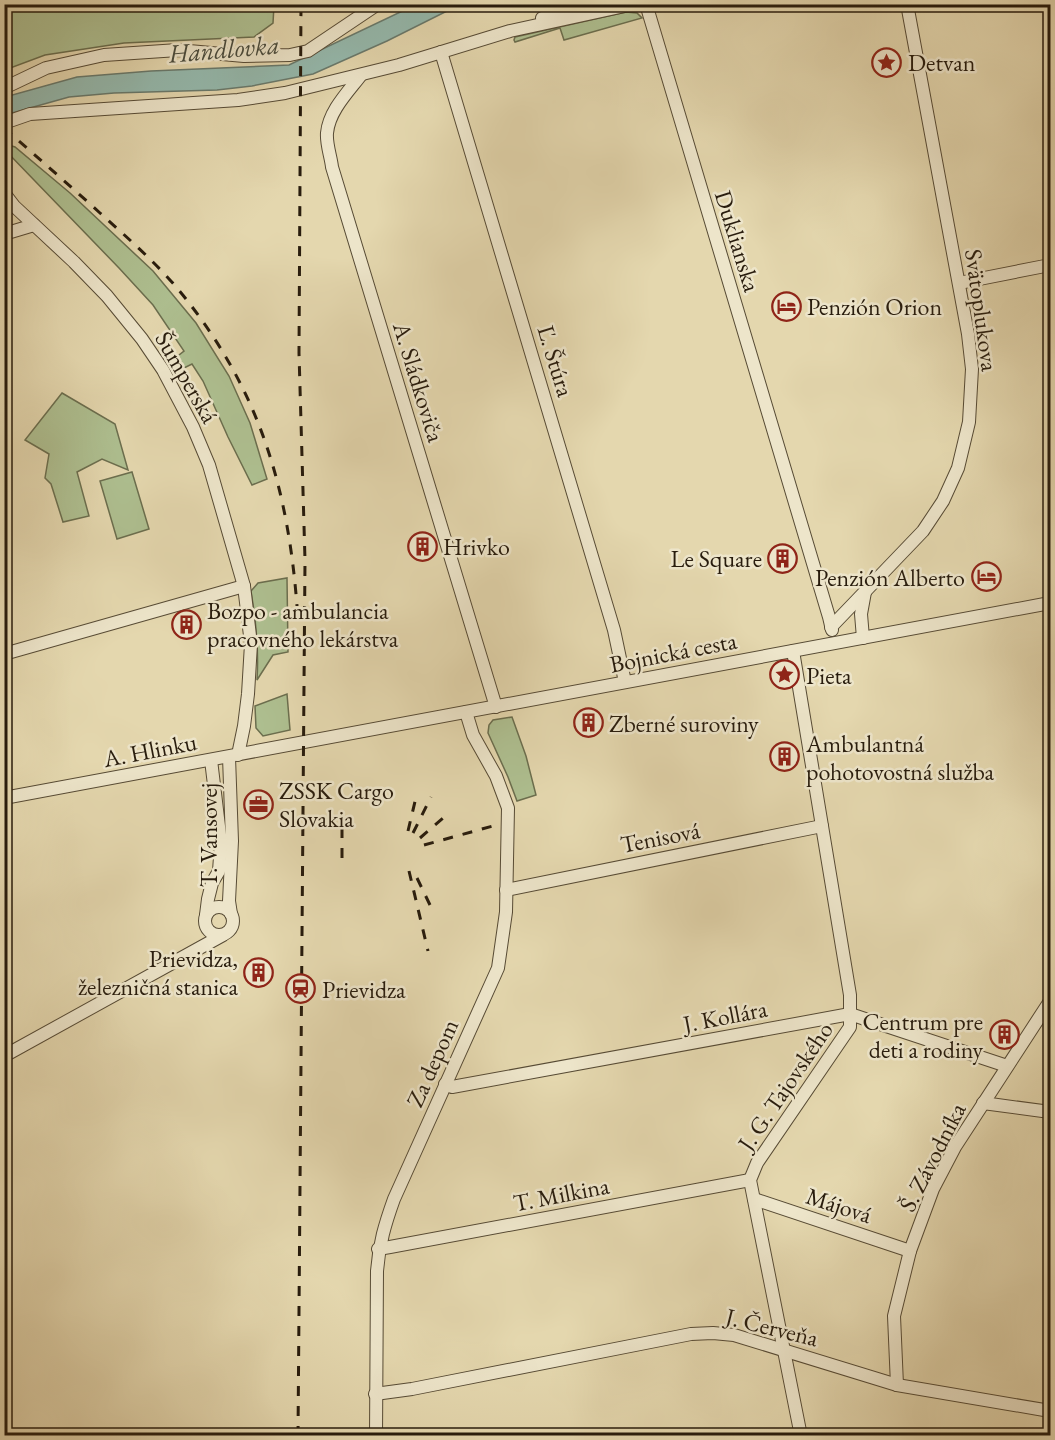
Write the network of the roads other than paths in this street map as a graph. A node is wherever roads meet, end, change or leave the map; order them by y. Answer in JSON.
{"nodes":[{"id":1,"x":378,"y":4,"type":"edge"},
{"id":2,"x":577,"y":4,"type":"edge"},
{"id":3,"x":634,"y":4,"type":"edge"},
{"id":4,"x":646,"y":4,"type":"edge"},
{"id":5,"x":907,"y":4,"type":"edge"},
{"id":6,"x":510,"y":31,"type":"junction"},
{"id":7,"x":441,"y":52,"type":"junction"},
{"id":8,"x":361,"y":75,"type":"junction"},
{"id":9,"x":4,"y":88,"type":"edge"},
{"id":10,"x":4,"y":123,"type":"edge"},
{"id":11,"x":4,"y":194,"type":"edge"},
{"id":12,"x":34,"y":225,"type":"junction"},
{"id":13,"x":4,"y":234,"type":"edge"},
{"id":14,"x":1050,"y":265,"type":"edge"},
{"id":15,"x":959,"y":283,"type":"junction"},
{"id":16,"x":243,"y":586,"type":"junction"},
{"id":17,"x":866,"y":591,"type":"junction"},
{"id":18,"x":1050,"y":603,"type":"edge"},
{"id":19,"x":831,"y":627,"type":"junction"},
{"id":20,"x":863,"y":638,"type":"junction"},
{"id":21,"x":835,"y":643,"type":"junction"},
{"id":22,"x":793,"y":651,"type":"junction"},
{"id":23,"x":4,"y":654,"type":"edge"},
{"id":24,"x":625,"y":682,"type":"junction"},
{"id":25,"x":496,"y":707,"type":"junction"},
{"id":26,"x":466,"y":712,"type":"junction"},
{"id":27,"x":303,"y":743,"type":"joint"},
{"id":28,"x":233,"y":756,"type":"junction"},
{"id":29,"x":211,"y":760,"type":"junction"},
{"id":30,"x":4,"y":798,"type":"edge"},
{"id":31,"x":822,"y":826,"type":"junction"},
{"id":32,"x":506,"y":890,"type":"junction"},
{"id":33,"x":231,"y":914,"type":"junction"},
{"id":34,"x":206,"y":915,"type":"junction"},
{"id":35,"x":206,"y":929,"type":"junction"},
{"id":36,"x":223,"y":935,"type":"junction"},
{"id":37,"x":201,"y":947,"type":"junction"},
{"id":38,"x":1050,"y":1001,"type":"edge"},
{"id":39,"x":850,"y":1014,"type":"junction"},
{"id":40,"x":4,"y":1056,"type":"edge"},
{"id":41,"x":1007,"y":1066,"type":"junction"},
{"id":42,"x":445,"y":1084,"type":"junction"},
{"id":43,"x":983,"y":1103,"type":"junction"},
{"id":44,"x":1050,"y":1112,"type":"edge"},
{"id":45,"x":750,"y":1180,"type":"junction"},
{"id":46,"x":754,"y":1199,"type":"junction"},
{"id":47,"x":378,"y":1249,"type":"junction"},
{"id":48,"x":910,"y":1251,"type":"junction"},
{"id":49,"x":784,"y":1350,"type":"junction"},
{"id":50,"x":897,"y":1385,"type":"junction"},
{"id":51,"x":375,"y":1394,"type":"junction"},
{"id":52,"x":1050,"y":1411,"type":"edge"},
{"id":53,"x":376,"y":1436,"type":"edge"},
{"id":54,"x":801,"y":1436,"type":"edge"}],
"edges":[{"from":1,"to":9,"type":"street"},
{"from":2,"to":6,"type":"street"},
{"from":3,"to":6,"type":"street"},
{"from":4,"to":19,"type":"street","name":"Duklianska"},
{"from":5,"to":15,"type":"street","name":"Svätoplukova"},
{"from":6,"to":7,"type":"street"},
{"from":7,"to":8,"type":"street"},
{"from":7,"to":24,"type":"street","name":"Ľ. Štúra"},
{"from":8,"to":10,"type":"street"},
{"from":8,"to":25,"type":"street","name":"A. Sládkoviča"},
{"from":11,"to":12,"type":"street","name":"Šumperská"},
{"from":12,"to":13,"type":"street"},
{"from":12,"to":16,"type":"street","name":"Šumperská"},
{"from":14,"to":15,"type":"street"},
{"from":15,"to":17,"type":"street","name":"Svätoplukova"},
{"from":16,"to":23,"type":"street"},
{"from":16,"to":28,"type":"street","name":"Šumperská"},
{"from":17,"to":19,"type":"street","name":"Svätoplukova"},
{"from":17,"to":20,"type":"street"},
{"from":18,"to":20,"type":"street","name":"Bojnická cesta"},
{"from":19,"to":21,"type":"street"},
{"from":20,"to":21,"type":"street","name":"Bojnická cesta"},
{"from":21,"to":22,"type":"street","name":"Bojnická cesta"},
{"from":22,"to":24,"type":"street","name":"Bojnická cesta"},
{"from":22,"to":31,"type":"street","name":"J. G. Tajovského"},
{"from":24,"to":25,"type":"street","name":"Bojnická cesta"},
{"from":25,"to":26,"type":"street","name":"Bojnická cesta"},
{"from":26,"to":27,"type":"street","name":"Bojnická cesta"},
{"from":26,"to":32,"type":"street","name":"Za depom"},
{"from":27,"to":28,"type":"street","name":"A. Hlinku"},
{"from":28,"to":29,"type":"street","name":"A. Hlinku"},
{"from":28,"to":33,"type":"street","name":"T. Vansovej"},
{"from":29,"to":30,"type":"street","name":"A. Hlinku"},
{"from":29,"to":34,"type":"street","name":"T. Vansovej"},
{"from":31,"to":32,"type":"street","name":"Tenisová"},
{"from":31,"to":39,"type":"street","name":"J. G. Tajovského"},
{"from":32,"to":42,"type":"street","name":"Za depom"},
{"from":33,"to":34,"type":"street","name":"T. Vansovej"},
{"from":33,"to":36,"type":"street","name":"T. Vansovej"},
{"from":34,"to":35,"type":"street","name":"T. Vansovej"},
{"from":35,"to":36,"type":"street"},
{"from":35,"to":37,"type":"street","name":"T. Vansovej"},
{"from":36,"to":37,"type":"street"},
{"from":37,"to":40,"type":"street"},
{"from":38,"to":41,"type":"street","name":"Š. Závodníka"},
{"from":39,"to":41,"type":"street","name":"J. Kollára"},
{"from":39,"to":42,"type":"street","name":"J. Kollára"},
{"from":39,"to":45,"type":"street","name":"J. G. Tajovského"},
{"from":41,"to":43,"type":"street","name":"Š. Závodníka"},
{"from":42,"to":47,"type":"street","name":"Za depom"},
{"from":43,"to":44,"type":"street"},
{"from":43,"to":48,"type":"street","name":"Š. Závodníka"},
{"from":45,"to":46,"type":"street","name":"J. G. Tajovského"},
{"from":45,"to":47,"type":"street","name":"T. Milkina"},
{"from":46,"to":48,"type":"street","name":"Májová"},
{"from":46,"to":49,"type":"street","name":"J. G. Tajovského"},
{"from":47,"to":51,"type":"street","name":"Za depom"},
{"from":48,"to":50,"type":"street","name":"Š. Závodníka"},
{"from":49,"to":50,"type":"street","name":"J. Červeňa"},
{"from":49,"to":51,"type":"street","name":"J. Červeňa"},
{"from":49,"to":54,"type":"street","name":"J. G. Tajovského"},
{"from":50,"to":52,"type":"street","name":"J. Červeňa"},
{"from":51,"to":53,"type":"street","name":"Za depom"}]}
